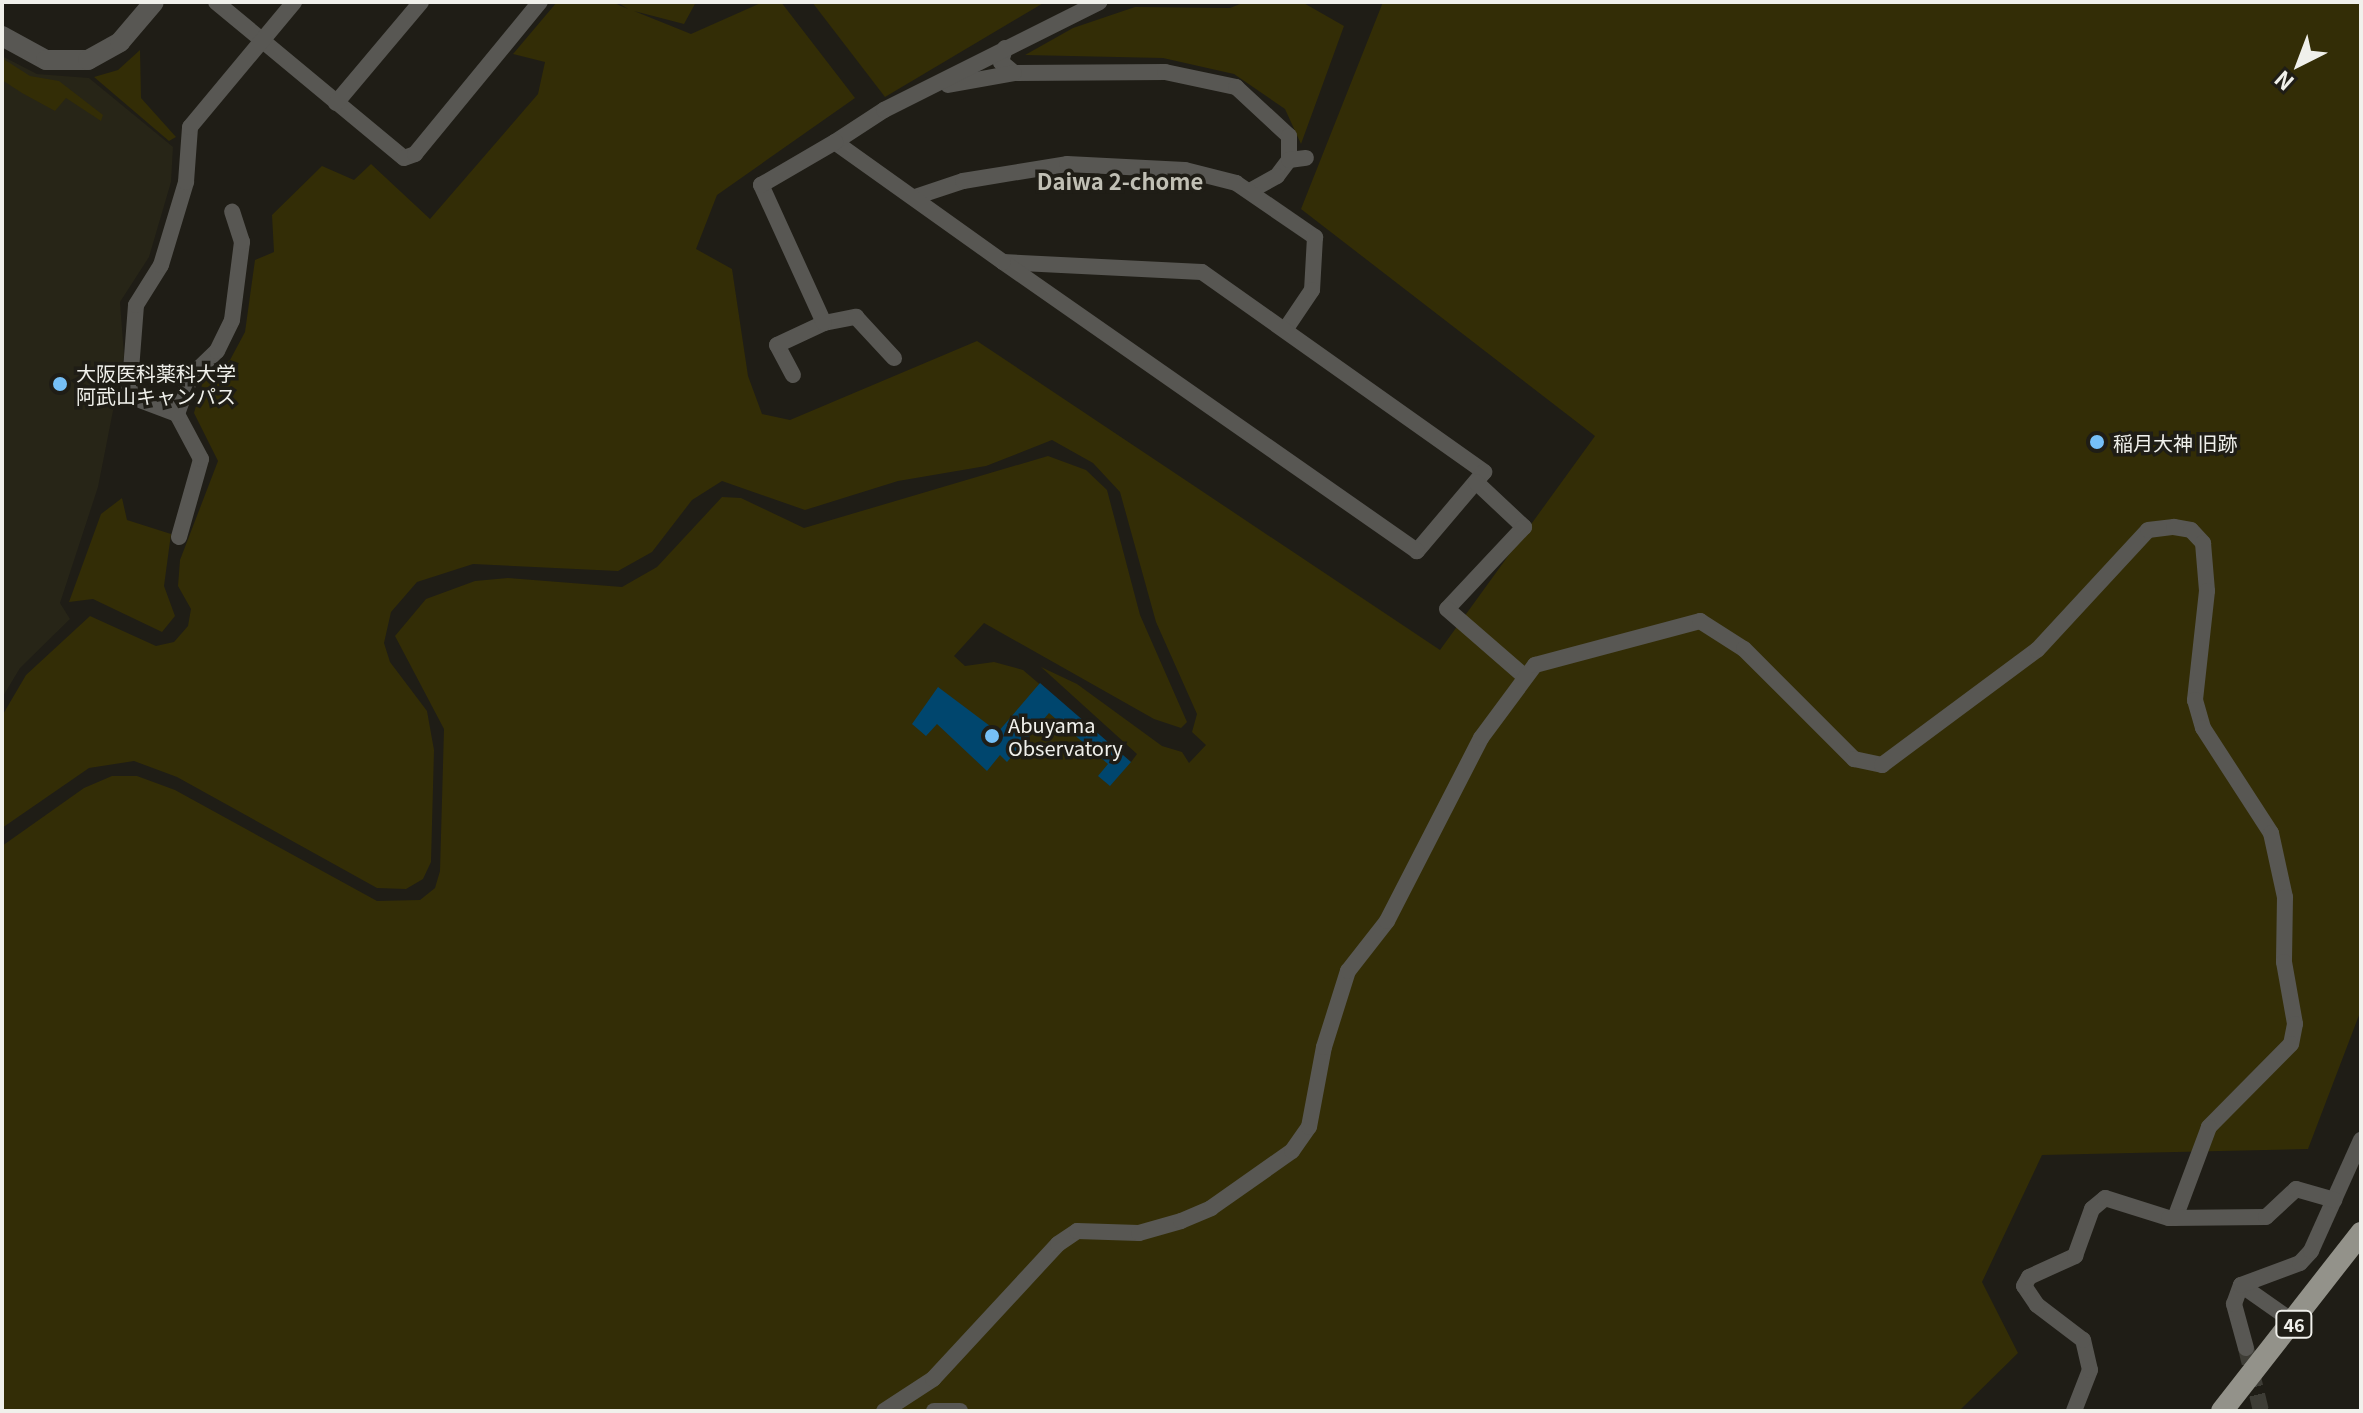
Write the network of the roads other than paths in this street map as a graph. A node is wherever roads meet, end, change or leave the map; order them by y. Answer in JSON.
{"nodes":[{"id":1,"x":154,"y":2,"type":"edge"},
{"id":2,"x":216,"y":2,"type":"edge"},
{"id":3,"x":294,"y":2,"type":"edge"},
{"id":4,"x":421,"y":2,"type":"edge"},
{"id":5,"x":540,"y":2,"type":"edge"},
{"id":6,"x":1100,"y":2,"type":"edge"},
{"id":7,"x":2,"y":36,"type":"edge"},
{"id":8,"x":261,"y":40,"type":"junction"},
{"id":9,"x":1005,"y":48,"type":"junction"},
{"id":10,"x":1014,"y":73,"type":"junction"},
{"id":11,"x":915,"y":94,"type":"junction"},
{"id":12,"x":336,"y":103,"type":"junction"},
{"id":13,"x":835,"y":142,"type":"junction"},
{"id":14,"x":1306,"y":158,"type":"dead end"},
{"id":15,"x":1289,"y":160,"type":"junction"},
{"id":16,"x":1252,"y":190,"type":"junction"},
{"id":17,"x":915,"y":197,"type":"junction"},
{"id":18,"x":232,"y":212,"type":"dead end"},
{"id":19,"x":1003,"y":262,"type":"junction"},
{"id":20,"x":824,"y":323,"type":"junction"},
{"id":21,"x":1285,"y":330,"type":"junction"},
{"id":22,"x":894,"y":358,"type":"dead end"},
{"id":23,"x":793,"y":375,"type":"dead end"},
{"id":24,"x":177,"y":414,"type":"junction"},
{"id":25,"x":1476,"y":482,"type":"junction"},
{"id":26,"x":179,"y":537,"type":"dead end"},
{"id":27,"x":1524,"y":676,"type":"junction"},
{"id":28,"x":2361,"y":1140,"type":"edge"},
{"id":29,"x":2334,"y":1200,"type":"junction"},
{"id":30,"x":2175,"y":1218,"type":"junction"},
{"id":31,"x":2361,"y":1233,"type":"edge"},
{"id":32,"x":2241,"y":1285,"type":"junction"},
{"id":33,"x":2295,"y":1323,"type":"junction"},
{"id":34,"x":2246,"y":1348,"type":"tunnel mouth"},
{"id":35,"x":893,"y":1410,"type":"edge"},
{"id":36,"x":934,"y":1411,"type":"edge"},
{"id":37,"x":960,"y":1411,"type":"edge"},
{"id":38,"x":2074,"y":1411,"type":"edge"},
{"id":39,"x":2222,"y":1411,"type":"edge"}],
"edges":[{"from":1,"to":7,"type":"street"},
{"from":2,"to":8,"type":"street"},
{"from":3,"to":8,"type":"street"},
{"from":4,"to":12,"type":"street"},
{"from":5,"to":12,"type":"street"},
{"from":6,"to":9,"type":"street"},
{"from":8,"to":12,"type":"street"},
{"from":8,"to":24,"type":"street"},
{"from":9,"to":10,"type":"street"},
{"from":9,"to":11,"type":"street"},
{"from":10,"to":11,"type":"street"},
{"from":10,"to":15,"type":"street"},
{"from":11,"to":13,"type":"street"},
{"from":13,"to":17,"type":"street"},
{"from":13,"to":20,"type":"street"},
{"from":14,"to":15,"type":"street"},
{"from":15,"to":16,"type":"street"},
{"from":16,"to":17,"type":"street"},
{"from":16,"to":21,"type":"street"},
{"from":17,"to":19,"type":"street"},
{"from":18,"to":24,"type":"street"},
{"from":19,"to":21,"type":"street"},
{"from":19,"to":25,"type":"street"},
{"from":20,"to":22,"type":"street"},
{"from":20,"to":23,"type":"street"},
{"from":21,"to":25,"type":"street"},
{"from":24,"to":26,"type":"street"},
{"from":25,"to":27,"type":"street"},
{"from":27,"to":30,"type":"street"},
{"from":27,"to":35,"type":"street"},
{"from":28,"to":29,"type":"street"},
{"from":29,"to":30,"type":"street"},
{"from":29,"to":32,"type":"street"},
{"from":30,"to":38,"type":"street"},
{"from":31,"to":33,"type":"main road","number":"46"},
{"from":32,"to":33,"type":"street"},
{"from":32,"to":34,"type":"street"},
{"from":33,"to":39,"type":"main road","number":"46"},
{"from":36,"to":37,"type":"street"}]}
